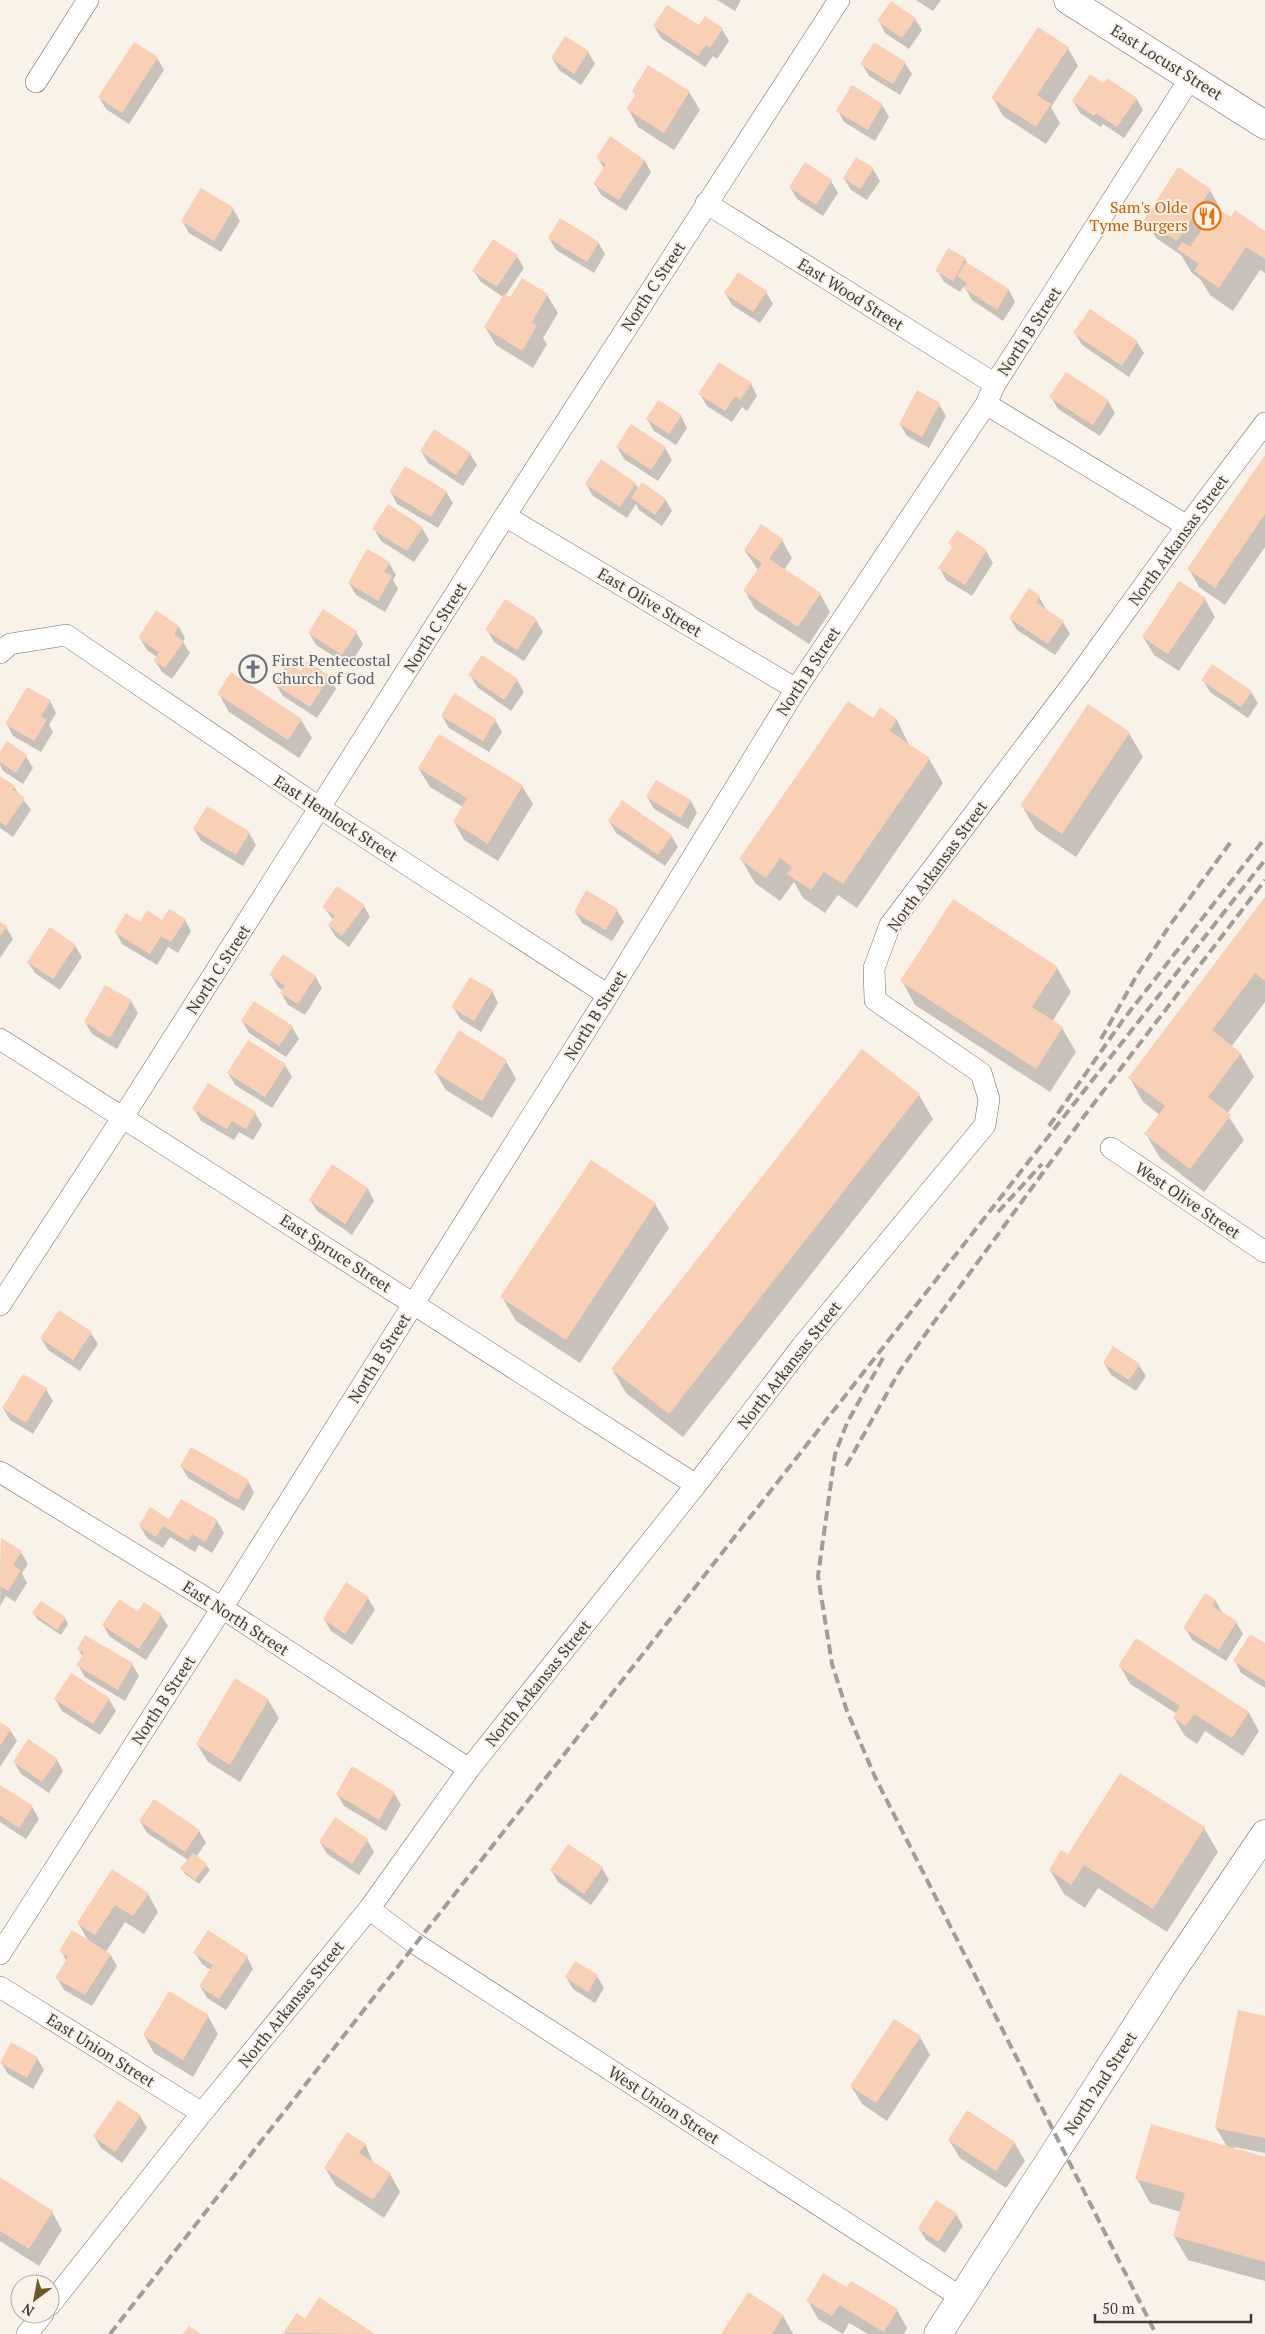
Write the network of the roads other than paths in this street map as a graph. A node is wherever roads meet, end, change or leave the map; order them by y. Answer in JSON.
{"nodes":[{"id":1,"x":88,"y":0,"type":"edge"},
{"id":2,"x":839,"y":0,"type":"edge"},
{"id":3,"x":1068,"y":0,"type":"edge"},
{"id":4,"x":1191,"y":77,"type":"junction"},
{"id":5,"x":36,"y":82,"type":"dead end"},
{"id":6,"x":1265,"y":125,"type":"edge"},
{"id":7,"x":706,"y":203,"type":"junction"},
{"id":8,"x":995,"y":384,"type":"junction"},
{"id":9,"x":986,"y":404,"type":"junction"},
{"id":10,"x":1265,"y":423,"type":"edge"},
{"id":11,"x":505,"y":516,"type":"junction"},
{"id":12,"x":1187,"y":526,"type":"junction"},
{"id":13,"x":0,"y":653,"type":"edge"},
{"id":14,"x":796,"y":688,"type":"junction"},
{"id":15,"x":320,"y":808,"type":"junction"},
{"id":16,"x":608,"y":995,"type":"junction"},
{"id":17,"x":0,"y":1039,"type":"edge"},
{"id":18,"x":123,"y":1117,"type":"junction"},
{"id":19,"x":1111,"y":1148,"type":"dead end"},
{"id":20,"x":1265,"y":1252,"type":"edge"},
{"id":21,"x":414,"y":1303,"type":"junction"},
{"id":22,"x":0,"y":1305,"type":"edge"},
{"id":23,"x":0,"y":1472,"type":"edge"},
{"id":24,"x":696,"y":1486,"type":"junction"},
{"id":25,"x":222,"y":1608,"type":"junction"},
{"id":26,"x":469,"y":1769,"type":"junction"},
{"id":27,"x":1265,"y":1834,"type":"edge"},
{"id":28,"x":369,"y":1909,"type":"junction"},
{"id":29,"x":0,"y":1954,"type":"edge"},
{"id":30,"x":0,"y":1987,"type":"edge"},
{"id":31,"x":202,"y":2113,"type":"junction"},
{"id":32,"x":60,"y":2292,"type":"edge"},
{"id":33,"x":962,"y":2298,"type":"junction"},
{"id":34,"x":35,"y":2324,"type":"edge"},
{"id":35,"x":27,"y":2334,"type":"edge"},
{"id":36,"x":938,"y":2334,"type":"edge"}],
"edges":[{"from":1,"to":5,"type":"street"},
{"from":2,"to":7,"type":"street","name":"North C Street"},
{"from":3,"to":4,"type":"main road","name":"East Locust Street"},
{"from":4,"to":6,"type":"main road","name":"East Locust Street"},
{"from":4,"to":8,"type":"street","name":"North B Street"},
{"from":7,"to":8,"type":"street","name":"East Wood Street"},
{"from":7,"to":11,"type":"street","name":"North C Street"},
{"from":8,"to":9,"type":"street","name":"North B Street"},
{"from":9,"to":12,"type":"street"},
{"from":9,"to":14,"type":"street","name":"North B Street"},
{"from":10,"to":12,"type":"street","name":"North Arkansas Street"},
{"from":11,"to":14,"type":"street","name":"East Olive Street"},
{"from":11,"to":15,"type":"street","name":"North C Street"},
{"from":12,"to":24,"type":"street","name":"North Arkansas Street"},
{"from":13,"to":15,"type":"street","name":"East Hemlock Street"},
{"from":14,"to":16,"type":"street","name":"North B Street"},
{"from":15,"to":16,"type":"street","name":"East Hemlock Street"},
{"from":15,"to":18,"type":"street","name":"North C Street"},
{"from":16,"to":21,"type":"street","name":"North B Street"},
{"from":17,"to":18,"type":"street","name":"East Spruce Street"},
{"from":18,"to":21,"type":"street","name":"East Spruce Street"},
{"from":18,"to":22,"type":"street","name":"North C Street"},
{"from":19,"to":20,"type":"street","name":"West Olive Street"},
{"from":21,"to":24,"type":"street","name":"East Spruce Street"},
{"from":21,"to":25,"type":"street","name":"North B Street"},
{"from":23,"to":25,"type":"street","name":"East North Street"},
{"from":24,"to":26,"type":"street","name":"North Arkansas Street"},
{"from":25,"to":26,"type":"street","name":"East North Street"},
{"from":25,"to":29,"type":"street","name":"North B Street"},
{"from":26,"to":28,"type":"street","name":"North Arkansas Street"},
{"from":27,"to":33,"type":"main road","name":"North 2nd Street"},
{"from":28,"to":31,"type":"street","name":"North Arkansas Street"},
{"from":28,"to":33,"type":"street","name":"West Union Street"},
{"from":30,"to":31,"type":"street","name":"East Union Street"},
{"from":31,"to":32,"type":"street","name":"North Arkansas Street"},
{"from":33,"to":36,"type":"main road","name":"North 2nd Street"},
{"from":34,"to":35,"type":"street"}]}
